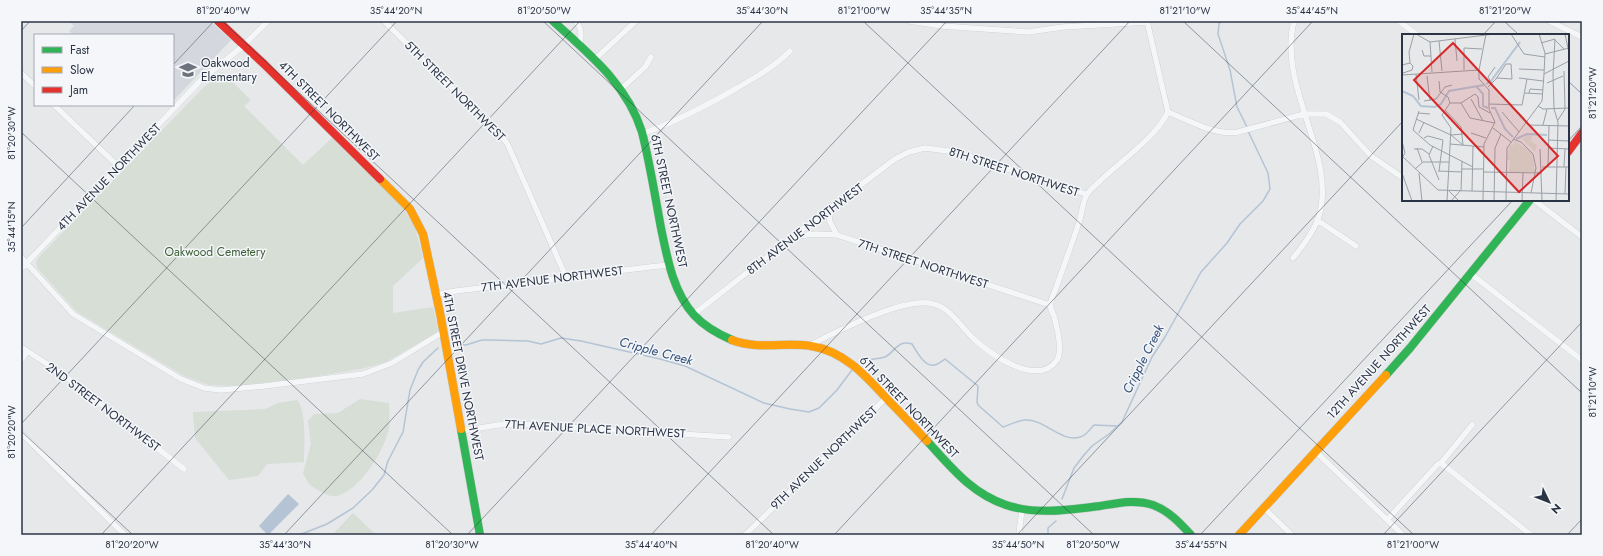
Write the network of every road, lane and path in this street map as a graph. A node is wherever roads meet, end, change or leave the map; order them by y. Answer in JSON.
{"nodes":[{"id":1,"x":218,"y":21,"type":"edge"},
{"id":2,"x":268,"y":21,"type":"edge"},
{"id":3,"x":384,"y":21,"type":"edge"},
{"id":4,"x":553,"y":21,"type":"edge"},
{"id":5,"x":575,"y":21,"type":"edge"},
{"id":6,"x":636,"y":21,"type":"edge"},
{"id":7,"x":909,"y":21,"type":"edge"},
{"id":8,"x":1294,"y":21,"type":"edge"},
{"id":9,"x":1399,"y":21,"type":"edge"},
{"id":10,"x":1549,"y":21,"type":"edge"},
{"id":11,"x":1147,"y":22,"type":"edge"},
{"id":12,"x":1416,"y":34,"type":"edge"},
{"id":13,"x":1582,"y":37,"type":"edge"},
{"id":14,"x":243,"y":46,"type":"junction"},
{"id":15,"x":580,"y":47,"type":"junction"},
{"id":16,"x":790,"y":52,"type":"dead end"},
{"id":17,"x":651,"y":57,"type":"dead end"},
{"id":18,"x":594,"y":60,"type":"junction"},
{"id":19,"x":21,"y":73,"type":"edge"},
{"id":20,"x":34,"y":85,"type":"edge"},
{"id":21,"x":622,"y":89,"type":"junction"},
{"id":22,"x":55,"y":106,"type":"edge"},
{"id":23,"x":1168,"y":112,"type":"junction"},
{"id":24,"x":1304,"y":114,"type":"junction"},
{"id":25,"x":1582,"y":133,"type":"edge"},
{"id":26,"x":642,"y":134,"type":"junction"},
{"id":27,"x":918,"y":149,"type":"joint"},
{"id":28,"x":1569,"y":151,"type":"edge"},
{"id":29,"x":119,"y":167,"type":"junction"},
{"id":30,"x":1402,"y":177,"type":"edge"},
{"id":31,"x":1086,"y":194,"type":"junction"},
{"id":32,"x":1529,"y":201,"type":"edge"},
{"id":33,"x":1535,"y":201,"type":"edge"},
{"id":34,"x":828,"y":210,"type":"junction"},
{"id":35,"x":1317,"y":220,"type":"junction"},
{"id":36,"x":418,"y":222,"type":"joint"},
{"id":37,"x":837,"y":235,"type":"junction"},
{"id":38,"x":794,"y":237,"type":"junction"},
{"id":39,"x":1582,"y":237,"type":"edge"},
{"id":40,"x":1356,"y":246,"type":"dead end"},
{"id":41,"x":21,"y":257,"type":"edge"},
{"id":42,"x":1293,"y":258,"type":"dead end"},
{"id":43,"x":26,"y":263,"type":"junction"},
{"id":44,"x":670,"y":265,"type":"junction"},
{"id":45,"x":21,"y":269,"type":"edge"},
{"id":46,"x":1471,"y":274,"type":"junction"},
{"id":47,"x":566,"y":277,"type":"junction"},
{"id":48,"x":436,"y":295,"type":"junction"},
{"id":49,"x":1050,"y":305,"type":"junction"},
{"id":50,"x":694,"y":314,"type":"junction"},
{"id":51,"x":443,"y":332,"type":"junction"},
{"id":52,"x":808,"y":346,"type":"junction"},
{"id":53,"x":21,"y":347,"type":"edge"},
{"id":54,"x":27,"y":352,"type":"junction"},
{"id":55,"x":21,"y":360,"type":"edge"},
{"id":56,"x":1582,"y":360,"type":"edge"},
{"id":57,"x":886,"y":398,"type":"junction"},
{"id":58,"x":1472,"y":425,"type":"dead end"},
{"id":59,"x":461,"y":431,"type":"junction"},
{"id":60,"x":21,"y":433,"type":"edge"},
{"id":61,"x":729,"y":437,"type":"dead end"},
{"id":62,"x":1316,"y":451,"type":"junction"},
{"id":63,"x":1441,"y":463,"type":"junction"},
{"id":64,"x":184,"y":469,"type":"dead end"},
{"id":65,"x":1264,"y":508,"type":"junction"},
{"id":66,"x":1022,"y":509,"type":"junction"},
{"id":67,"x":1387,"y":520,"type":"junction"},
{"id":68,"x":125,"y":535,"type":"edge"},
{"id":69,"x":480,"y":535,"type":"edge"},
{"id":70,"x":745,"y":535,"type":"edge"},
{"id":71,"x":1019,"y":535,"type":"edge"},
{"id":72,"x":1191,"y":535,"type":"edge"},
{"id":73,"x":1239,"y":535,"type":"edge"},
{"id":74,"x":1292,"y":535,"type":"edge"},
{"id":75,"x":1403,"y":535,"type":"edge"},
{"id":76,"x":1531,"y":535,"type":"edge"}],
"edges":[{"from":1,"to":14,"type":"main road","name":"4TH STREET NORTHWEST"},
{"from":2,"to":14,"type":"street","name":"4TH AVENUE NORTHWEST"},
{"from":3,"to":47,"type":"street","name":"5TH STREET NORTHWEST"},
{"from":4,"to":15,"type":"main road","name":"6TH STREET NORTHWEST"},
{"from":5,"to":15,"type":"street"},
{"from":6,"to":18,"type":"street"},
{"from":7,"to":11,"type":"street"},
{"from":8,"to":24,"type":"street"},
{"from":9,"to":12,"type":"street"},
{"from":10,"to":13,"type":"street"},
{"from":11,"to":23,"type":"street"},
{"from":14,"to":29,"type":"street","name":"4TH AVENUE NORTHWEST"},
{"from":14,"to":36,"type":"main road","name":"4TH STREET NORTHWEST"},
{"from":15,"to":18,"type":"main road","name":"6TH STREET NORTHWEST"},
{"from":16,"to":26,"type":"street"},
{"from":17,"to":21,"type":"street"},
{"from":18,"to":21,"type":"main road","name":"6TH STREET NORTHWEST"},
{"from":19,"to":20,"type":"street"},
{"from":21,"to":26,"type":"main road","name":"6TH STREET NORTHWEST"},
{"from":22,"to":29,"type":"street"},
{"from":23,"to":24,"type":"street"},
{"from":23,"to":31,"type":"street"},
{"from":24,"to":30,"type":"street"},
{"from":24,"to":35,"type":"street"},
{"from":25,"to":28,"type":"main road"},
{"from":26,"to":44,"type":"main road","name":"6TH STREET NORTHWEST"},
{"from":27,"to":31,"type":"street","name":"8TH STREET NORTHWEST"},
{"from":27,"to":34,"type":"street","name":"8TH AVENUE NORTHWEST"},
{"from":29,"to":43,"type":"street","name":"4TH AVENUE NORTHWEST"},
{"from":31,"to":49,"type":"street"},
{"from":32,"to":46,"type":"main road","name":"12TH AVENUE NORTHWEST"},
{"from":33,"to":39,"type":"street"},
{"from":34,"to":37,"type":"street"},
{"from":34,"to":38,"type":"street","name":"8TH AVENUE NORTHWEST"},
{"from":35,"to":40,"type":"street"},
{"from":35,"to":42,"type":"street"},
{"from":36,"to":48,"type":"main road","name":"4TH STREET DRIVE NORTHWEST"},
{"from":37,"to":38,"type":"street","name":"7TH STREET NORTHWEST"},
{"from":37,"to":49,"type":"street","name":"7TH STREET NORTHWEST"},
{"from":38,"to":50,"type":"street","name":"8TH AVENUE NORTHWEST"},
{"from":41,"to":43,"type":"street"},
{"from":43,"to":45,"type":"street","name":"4TH AVENUE NORTHWEST"},
{"from":43,"to":51,"type":"street"},
{"from":44,"to":47,"type":"street","name":"7TH AVENUE NORTHWEST"},
{"from":44,"to":50,"type":"main road","name":"6TH STREET NORTHWEST"},
{"from":46,"to":56,"type":"street"},
{"from":46,"to":62,"type":"main road","name":"12TH AVENUE NORTHWEST"},
{"from":47,"to":48,"type":"street","name":"7TH AVENUE NORTHWEST"},
{"from":48,"to":51,"type":"main road","name":"4TH STREET DRIVE NORTHWEST"},
{"from":49,"to":52,"type":"street"},
{"from":50,"to":52,"type":"main road","name":"6TH STREET NORTHWEST"},
{"from":51,"to":59,"type":"main road","name":"4TH STREET DRIVE NORTHWEST"},
{"from":52,"to":57,"type":"main road","name":"6TH STREET NORTHWEST"},
{"from":53,"to":54,"type":"street","name":"2ND STREET NORTHWEST"},
{"from":54,"to":55,"type":"street"},
{"from":54,"to":64,"type":"street","name":"2ND STREET NORTHWEST"},
{"from":57,"to":66,"type":"main road","name":"6TH STREET NORTHWEST"},
{"from":57,"to":70,"type":"street","name":"9TH AVENUE NORTHWEST"},
{"from":58,"to":63,"type":"street"},
{"from":59,"to":61,"type":"street","name":"7TH AVENUE PLACE NORTHWEST"},
{"from":59,"to":69,"type":"main road","name":"4TH STREET DRIVE NORTHWEST"},
{"from":60,"to":68,"type":"street"},
{"from":62,"to":65,"type":"main road","name":"12TH AVENUE NORTHWEST"},
{"from":62,"to":67,"type":"street"},
{"from":63,"to":67,"type":"street"},
{"from":63,"to":76,"type":"street"},
{"from":65,"to":73,"type":"main road","name":"12TH AVENUE NORTHWEST"},
{"from":65,"to":74,"type":"street"},
{"from":66,"to":71,"type":"street"},
{"from":66,"to":72,"type":"main road","name":"6TH STREET NORTHWEST"},
{"from":67,"to":75,"type":"street"}]}
